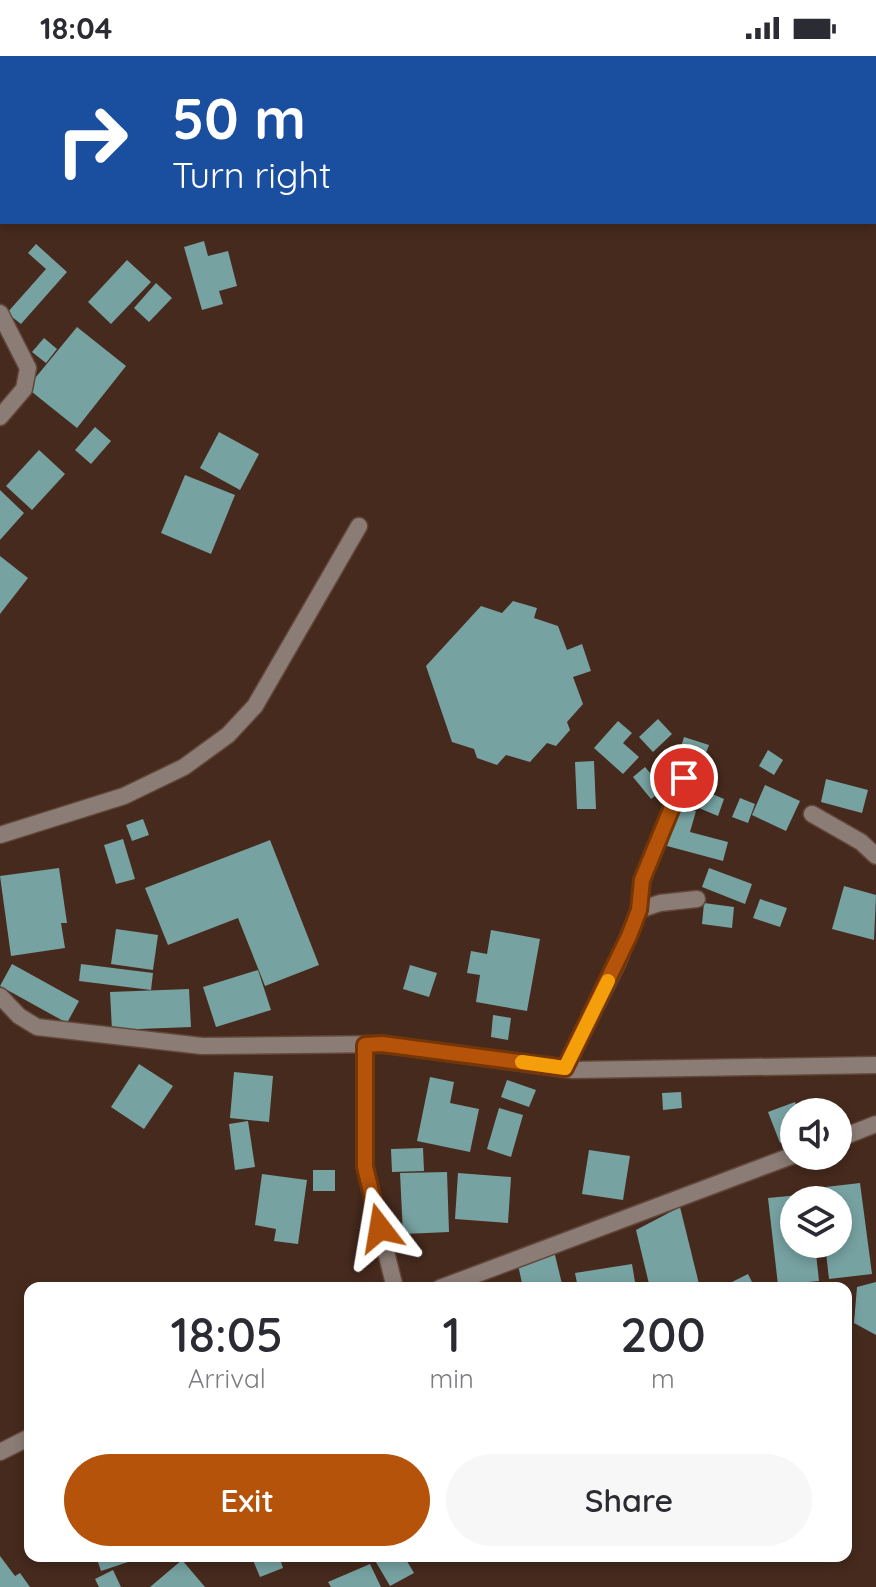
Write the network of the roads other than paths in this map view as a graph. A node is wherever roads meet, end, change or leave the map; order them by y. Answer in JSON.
{"nodes":[{"id":1,"x":0,"y":313,"type":"edge"},
{"id":2,"x":0,"y":417,"type":"edge"},
{"id":3,"x":359,"y":526,"type":"dead end"},
{"id":4,"x":684,"y":778,"type":"dead end"},
{"id":5,"x":812,"y":814,"type":"dead end"},
{"id":6,"x":0,"y":835,"type":"edge"},
{"id":7,"x":876,"y":856,"type":"edge"},
{"id":8,"x":697,"y":899,"type":"dead end"},
{"id":9,"x":639,"y":910,"type":"junction"},
{"id":10,"x":0,"y":996,"type":"edge"},
{"id":11,"x":365,"y":1045,"type":"junction"},
{"id":12,"x":876,"y":1065,"type":"edge"},
{"id":13,"x":565,"y":1068,"type":"junction"},
{"id":14,"x":876,"y":1124,"type":"edge"},
{"id":15,"x":852,"y":1133,"type":"edge"},
{"id":16,"x":780,"y":1160,"type":"edge"},
{"id":17,"x":394,"y":1282,"type":"edge"},
{"id":18,"x":456,"y":1282,"type":"edge"},
{"id":19,"x":24,"y":1440,"type":"edge"},
{"id":20,"x":0,"y":1452,"type":"edge"}],
"edges":[{"from":1,"to":2,"type":"street"},
{"from":3,"to":6,"type":"street"},
{"from":4,"to":9,"type":"street"},
{"from":5,"to":7,"type":"street"},
{"from":8,"to":9,"type":"street"},
{"from":9,"to":13,"type":"street"},
{"from":10,"to":11,"type":"street"},
{"from":11,"to":13,"type":"street"},
{"from":11,"to":17,"type":"street"},
{"from":12,"to":13,"type":"street"},
{"from":14,"to":15,"type":"street"},
{"from":16,"to":18,"type":"street"},
{"from":19,"to":20,"type":"street"}]}
